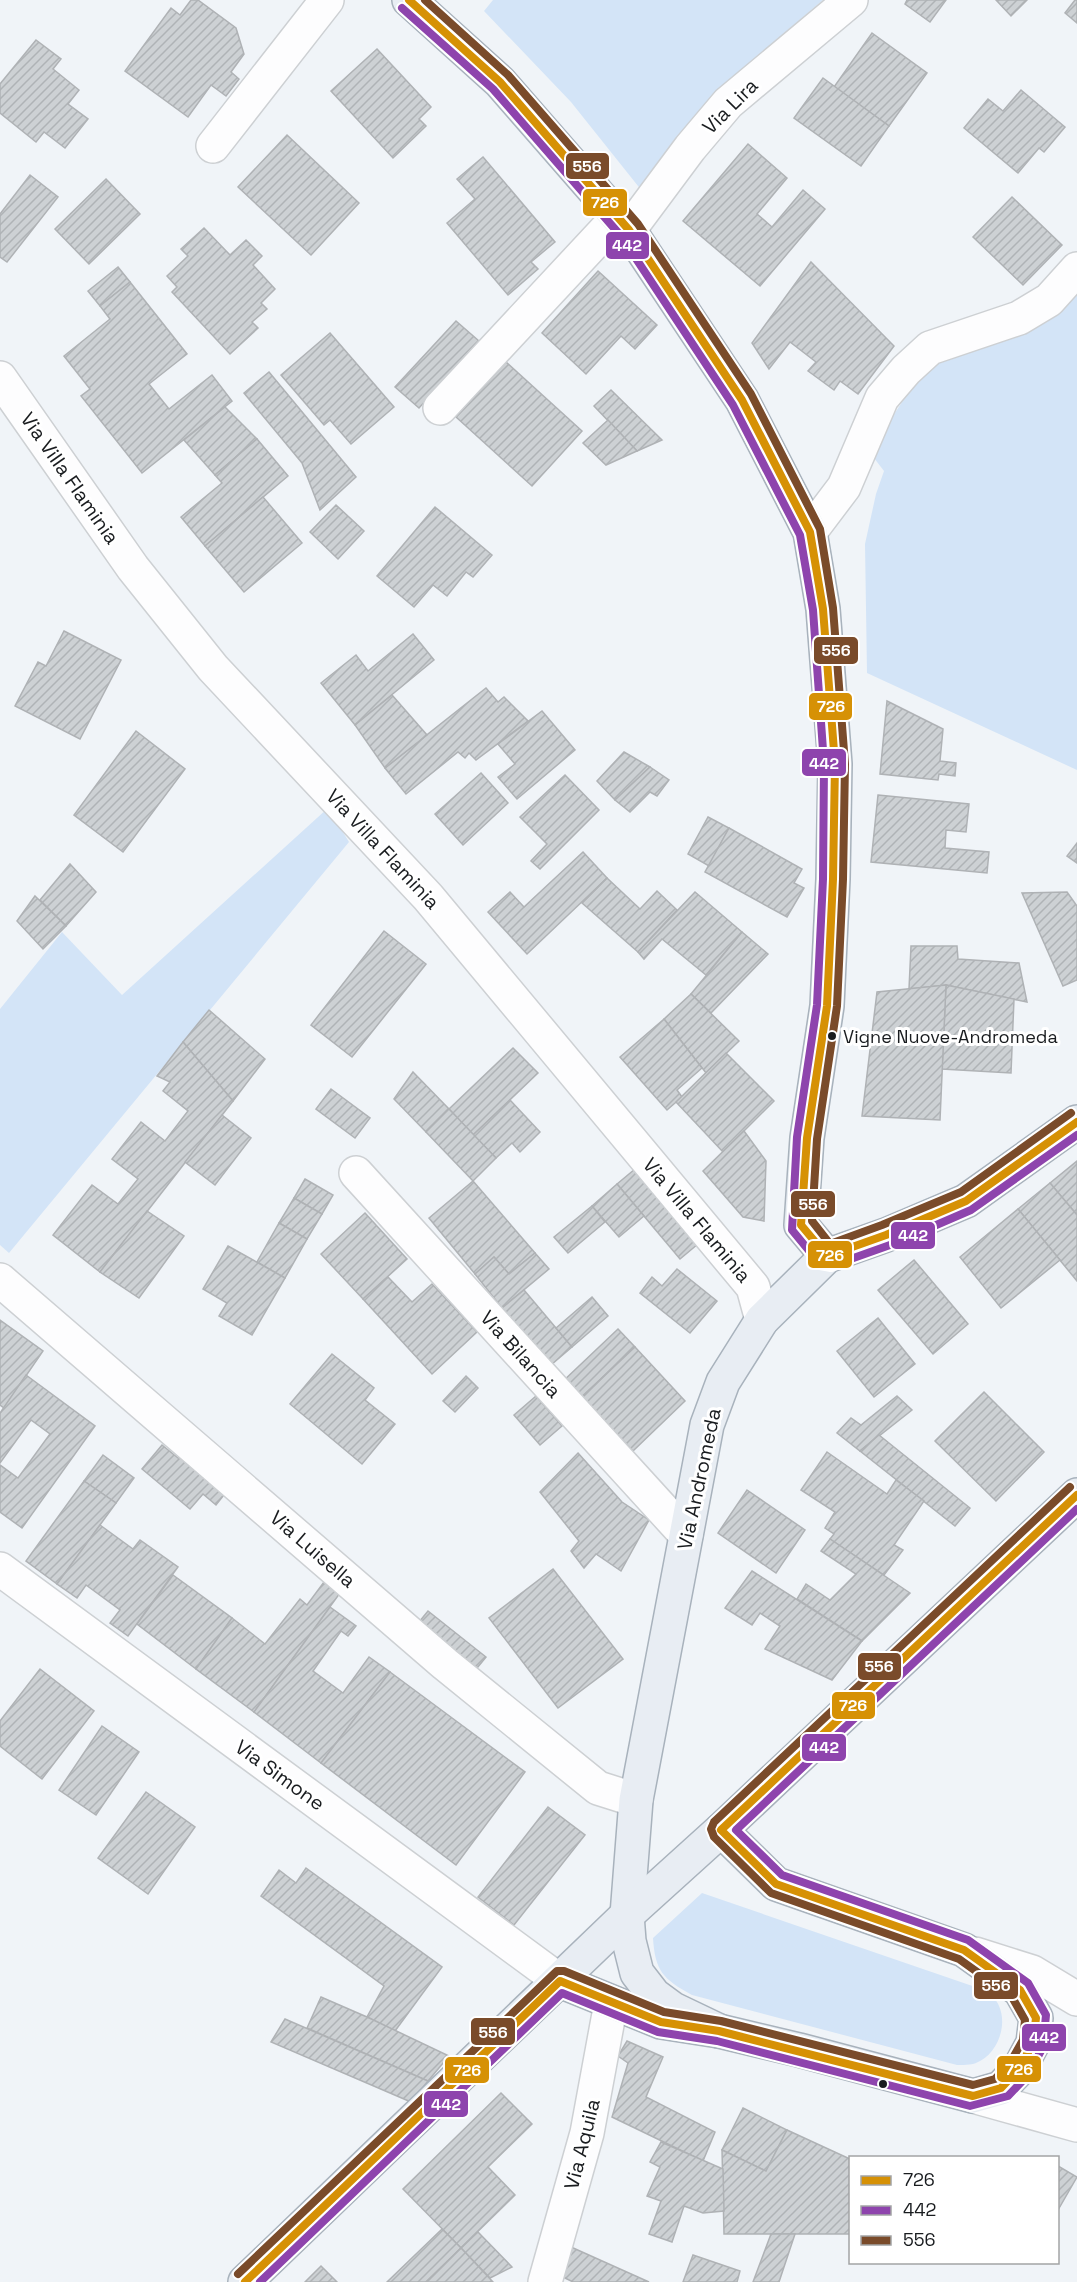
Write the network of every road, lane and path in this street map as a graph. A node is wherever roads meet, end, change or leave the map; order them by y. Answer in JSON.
{"nodes":[{"id":1,"x":327,"y":0,"type":"edge"},
{"id":2,"x":409,"y":0,"type":"edge"},
{"id":3,"x":851,"y":0,"type":"edge"},
{"id":4,"x":213,"y":146,"type":"dead end"},
{"id":5,"x":624,"y":223,"type":"junction"},
{"id":6,"x":1077,"y":270,"type":"edge"},
{"id":7,"x":0,"y":378,"type":"edge"},
{"id":8,"x":440,"y":408,"type":"dead end"},
{"id":9,"x":810,"y":532,"type":"junction"},
{"id":10,"x":1077,"y":1122,"type":"edge"},
{"id":11,"x":356,"y":1173,"type":"dead end"},
{"id":12,"x":827,"y":1256,"type":"junction"},
{"id":13,"x":0,"y":1280,"type":"edge"},
{"id":14,"x":762,"y":1320,"type":"junction"},
{"id":15,"x":1077,"y":1495,"type":"edge"},
{"id":16,"x":686,"y":1535,"type":"junction"},
{"id":17,"x":0,"y":1569,"type":"edge"},
{"id":18,"x":636,"y":1800,"type":"junction"},
{"id":19,"x":722,"y":1830,"type":"junction"},
{"id":20,"x":627,"y":1915,"type":"junction"},
{"id":21,"x":964,"y":1950,"type":"junction"},
{"id":22,"x":560,"y":1981,"type":"junction"},
{"id":23,"x":1077,"y":1999,"type":"edge"},
{"id":24,"x":611,"y":2004,"type":"junction"},
{"id":25,"x":719,"y":2031,"type":"junction"},
{"id":26,"x":973,"y":2096,"type":"junction"},
{"id":27,"x":1076,"y":2123,"type":"edge"},
{"id":28,"x":246,"y":2282,"type":"edge"},
{"id":29,"x":545,"y":2282,"type":"edge"}],
"edges":[{"from":1,"to":4,"type":"street"},
{"from":2,"to":5,"type":"main road"},
{"from":3,"to":5,"type":"street","name":"Via Lira"},
{"from":5,"to":8,"type":"street","name":"Via Lira"},
{"from":5,"to":9,"type":"main road"},
{"from":6,"to":9,"type":"street"},
{"from":7,"to":14,"type":"street","name":"Via Villa Flaminia"},
{"from":9,"to":12,"type":"main road"},
{"from":10,"to":12,"type":"main road","name":"Via Andromeda"},
{"from":11,"to":16,"type":"street","name":"Via Bilancia"},
{"from":12,"to":14,"type":"main road","name":"Via Andromeda"},
{"from":13,"to":18,"type":"street","name":"Via Luisella"},
{"from":14,"to":16,"type":"main road","name":"Via Andromeda"},
{"from":15,"to":19,"type":"main road"},
{"from":16,"to":18,"type":"main road","name":"Via Andromeda"},
{"from":17,"to":22,"type":"street","name":"Via Simone"},
{"from":18,"to":20,"type":"main road","name":"Via Andromeda"},
{"from":19,"to":20,"type":"main road"},
{"from":19,"to":21,"type":"main road"},
{"from":20,"to":22,"type":"main road"},
{"from":20,"to":25,"type":"main road","name":"Via Andromeda"},
{"from":21,"to":23,"type":"street"},
{"from":21,"to":26,"type":"main road"},
{"from":22,"to":24,"type":"main road"},
{"from":22,"to":28,"type":"main road"},
{"from":24,"to":25,"type":"main road"},
{"from":24,"to":29,"type":"street","name":"Via Aquila"},
{"from":25,"to":26,"type":"main road"},
{"from":26,"to":27,"type":"street"}]}
